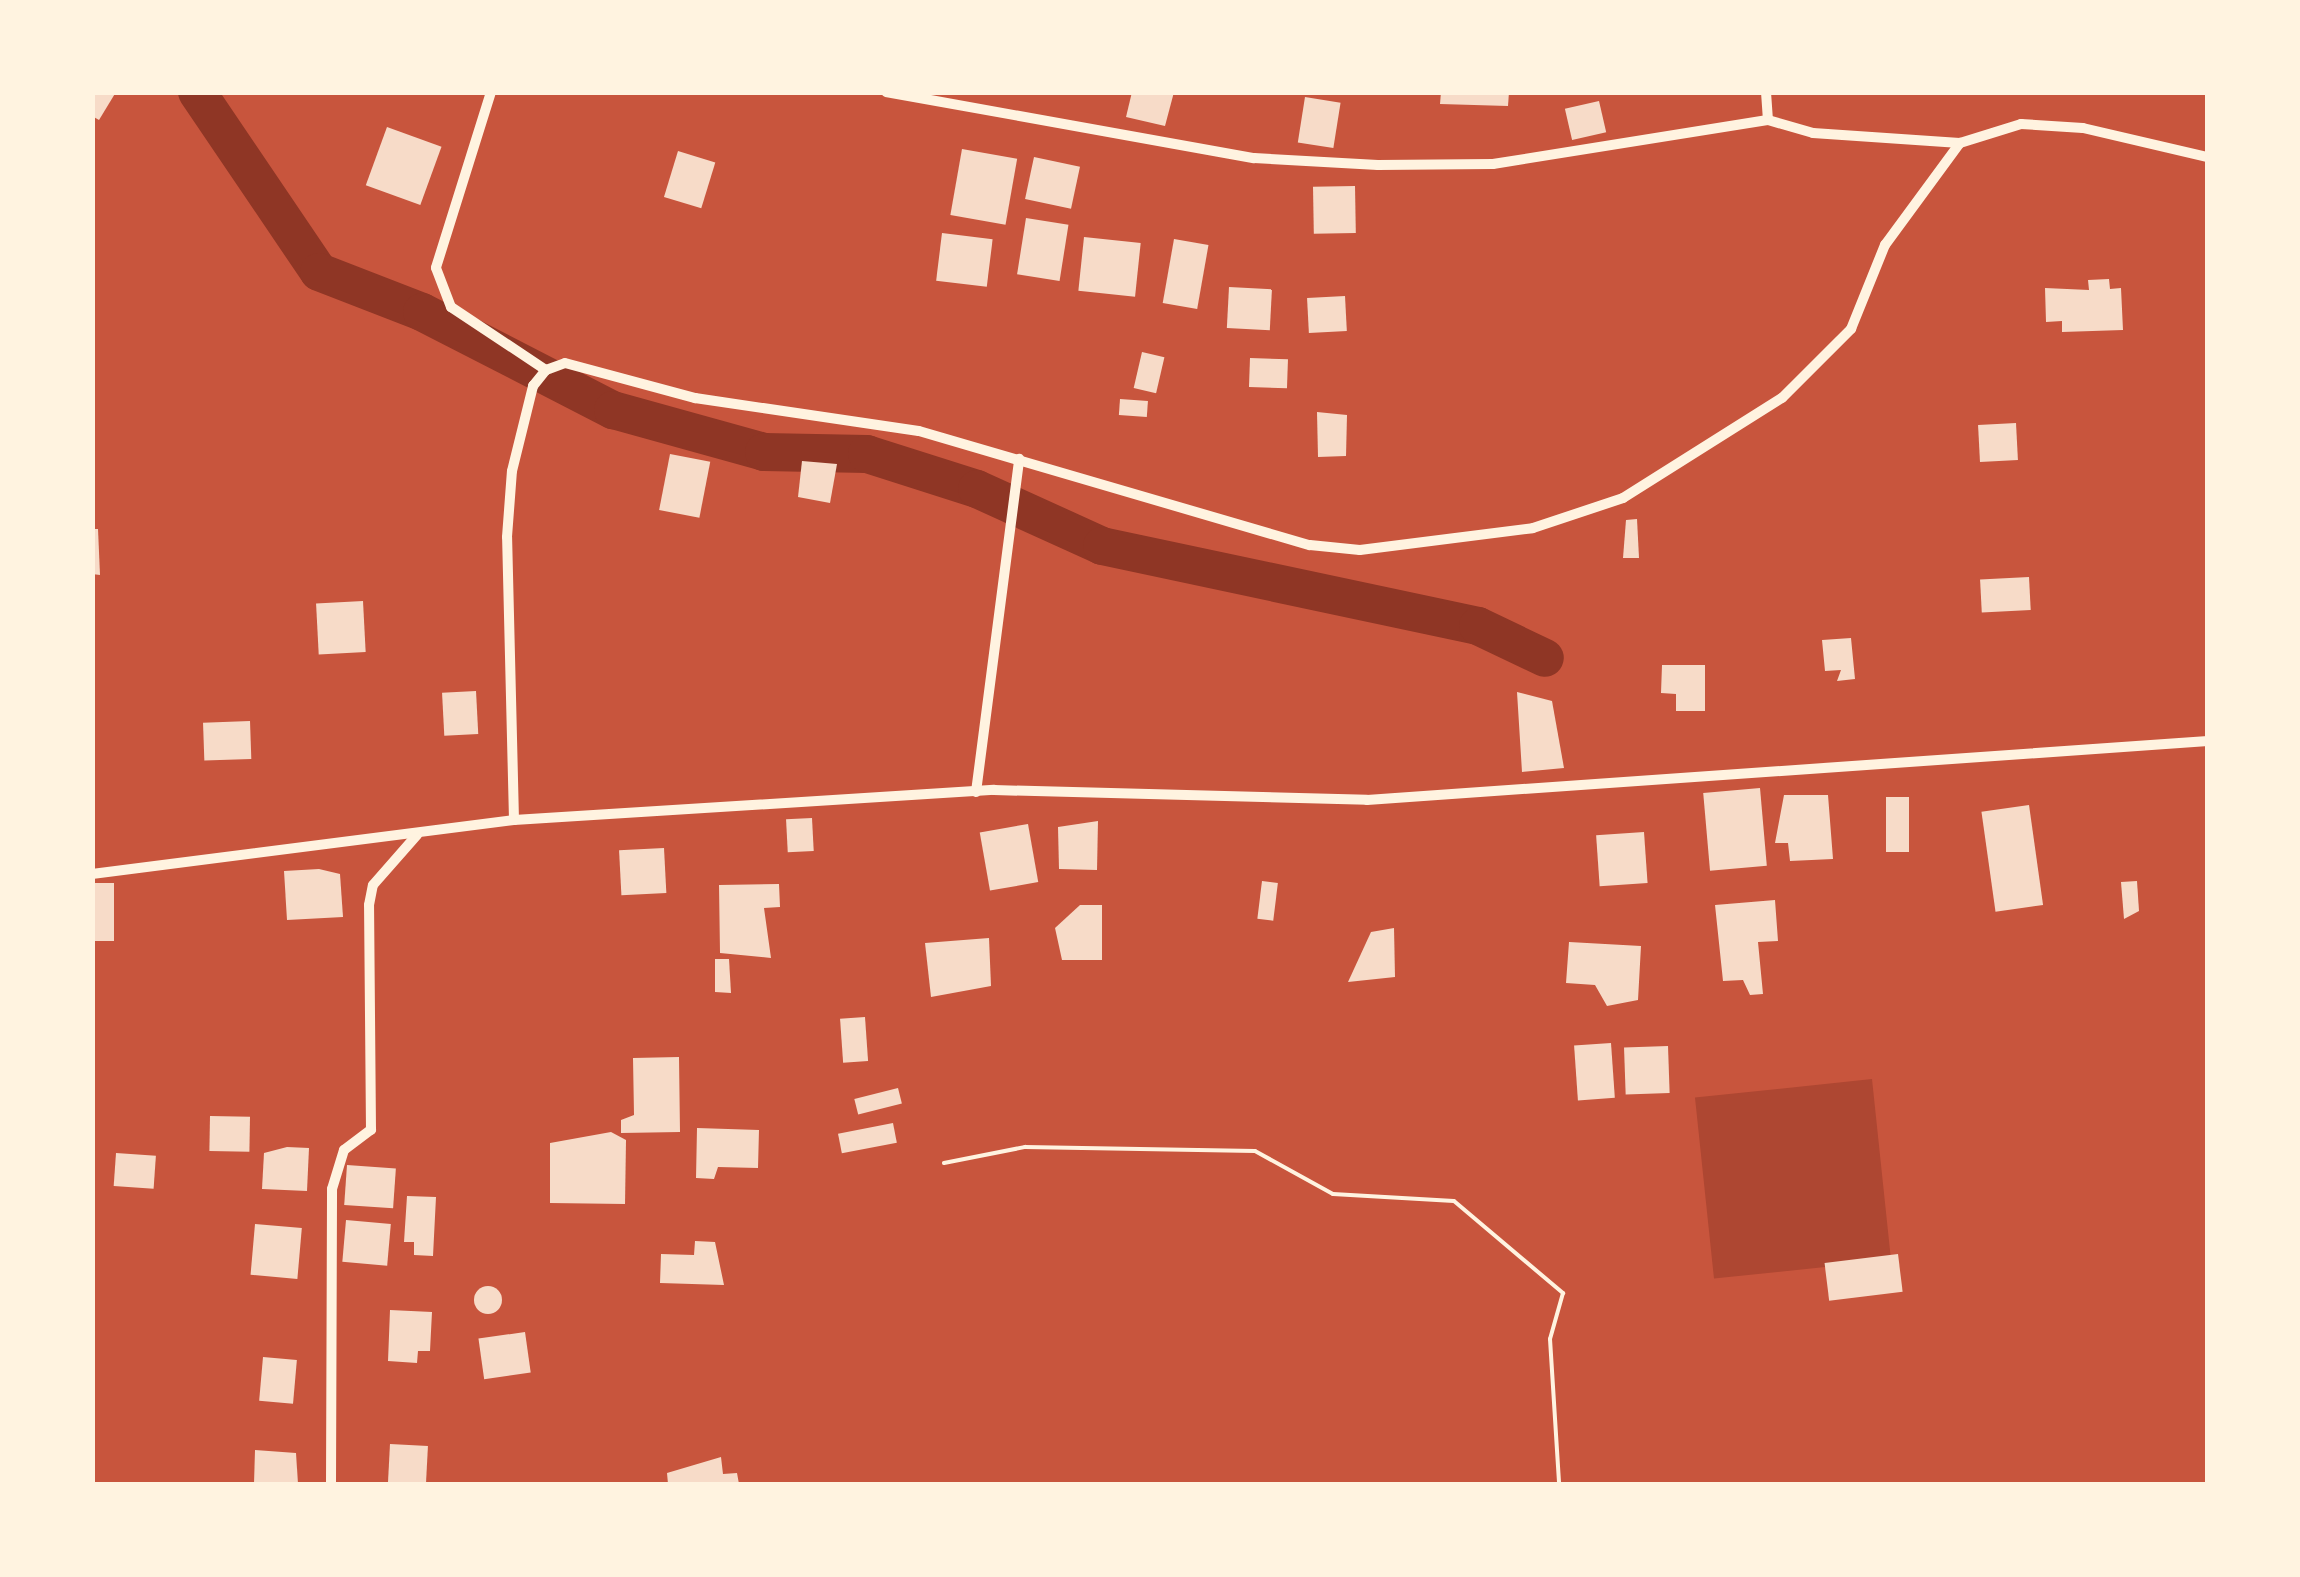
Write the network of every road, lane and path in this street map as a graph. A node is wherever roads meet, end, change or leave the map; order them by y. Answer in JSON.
{"nodes":[{"id":1,"x":490,"y":92,"type":"edge"},
{"id":2,"x":886,"y":92,"type":"edge"},
{"id":3,"x":1766,"y":92,"type":"edge"},
{"id":4,"x":1768,"y":120,"type":"junction"},
{"id":5,"x":1960,"y":143,"type":"junction"},
{"id":6,"x":2208,"y":157,"type":"edge"},
{"id":7,"x":546,"y":370,"type":"junction"},
{"id":8,"x":1019,"y":458,"type":"junction"},
{"id":9,"x":2208,"y":741,"type":"edge"},
{"id":10,"x":976,"y":792,"type":"junction"},
{"id":11,"x":514,"y":820,"type":"junction"},
{"id":12,"x":418,"y":834,"type":"junction"},
{"id":13,"x":92,"y":874,"type":"edge"},
{"id":14,"x":944,"y":1163,"type":"dead end"},
{"id":15,"x":331,"y":1484,"type":"edge"},
{"id":16,"x":1559,"y":1484,"type":"edge"}],
"edges":[{"from":1,"to":7,"type":"street"},
{"from":2,"to":4,"type":"street"},
{"from":3,"to":4,"type":"street"},
{"from":4,"to":5,"type":"street"},
{"from":5,"to":6,"type":"street"},
{"from":5,"to":8,"type":"street"},
{"from":7,"to":8,"type":"street"},
{"from":7,"to":11,"type":"street"},
{"from":8,"to":10,"type":"street"},
{"from":9,"to":10,"type":"street"},
{"from":10,"to":11,"type":"street"},
{"from":11,"to":12,"type":"street"},
{"from":12,"to":13,"type":"street"},
{"from":12,"to":15,"type":"street"},
{"from":14,"to":16,"type":"path"}]}
